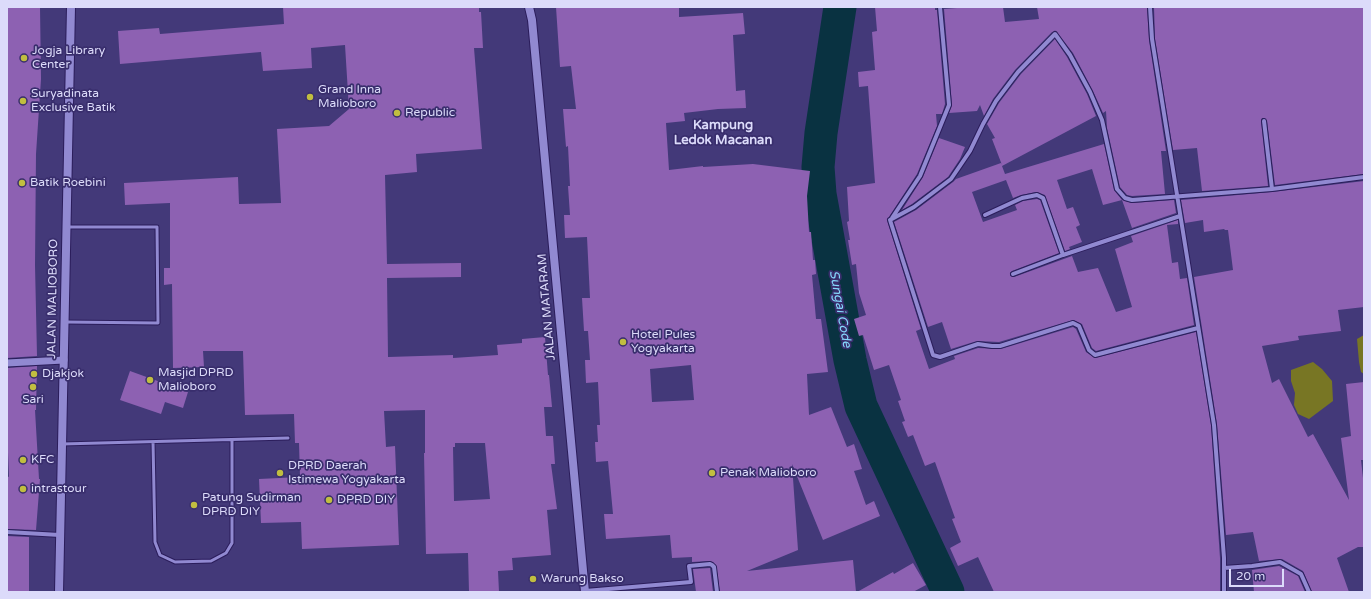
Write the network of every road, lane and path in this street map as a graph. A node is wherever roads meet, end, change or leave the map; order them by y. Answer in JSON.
{"nodes":[{"id":1,"x":71,"y":7,"type":"edge"},
{"id":2,"x":529,"y":7,"type":"edge"},
{"id":3,"x":535,"y":7,"type":"edge"},
{"id":4,"x":940,"y":7,"type":"edge"},
{"id":5,"x":1150,"y":7,"type":"edge"},
{"id":6,"x":532,"y":20,"type":"junction"},
{"id":7,"x":1264,"y":121,"type":"dead end"},
{"id":8,"x":1364,"y":177,"type":"edge"},
{"id":9,"x":1272,"y":188,"type":"junction"},
{"id":10,"x":1177,"y":197,"type":"junction"},
{"id":11,"x":985,"y":215,"type":"dead end"},
{"id":12,"x":1180,"y":216,"type":"junction"},
{"id":13,"x":890,"y":220,"type":"junction"},
{"id":14,"x":67,"y":226,"type":"junction"},
{"id":15,"x":1063,"y":255,"type":"junction"},
{"id":16,"x":1013,"y":274,"type":"dead end"},
{"id":17,"x":65,"y":322,"type":"junction"},
{"id":18,"x":1198,"y":328,"type":"junction"},
{"id":19,"x":64,"y":360,"type":"junction"},
{"id":20,"x":7,"y":363,"type":"edge"},
{"id":21,"x":288,"y":438,"type":"dead end"},
{"id":22,"x":232,"y":440,"type":"junction"},
{"id":23,"x":153,"y":442,"type":"junction"},
{"id":24,"x":62,"y":444,"type":"junction"},
{"id":25,"x":7,"y":532,"type":"edge"},
{"id":26,"x":60,"y":535,"type":"junction"},
{"id":27,"x":1224,"y":568,"type":"junction"},
{"id":28,"x":59,"y":592,"type":"edge"},
{"id":29,"x":585,"y":592,"type":"edge"},
{"id":30,"x":717,"y":592,"type":"edge"},
{"id":31,"x":1224,"y":592,"type":"edge"},
{"id":32,"x":1309,"y":592,"type":"edge"}],
"edges":[{"from":1,"to":14,"type":"main road","name":"JALAN MALIOBORO"},
{"from":2,"to":6,"type":"main road","name":"JALAN MATARAM"},
{"from":3,"to":6,"type":"main road","name":"JALAN MATARAM"},
{"from":4,"to":13,"type":"street"},
{"from":5,"to":10,"type":"street"},
{"from":6,"to":29,"type":"main road","name":"JALAN MATARAM"},
{"from":7,"to":9,"type":"street"},
{"from":8,"to":9,"type":"street"},
{"from":9,"to":10,"type":"street"},
{"from":10,"to":12,"type":"street"},
{"from":10,"to":13,"type":"street"},
{"from":11,"to":15,"type":"street"},
{"from":12,"to":15,"type":"street"},
{"from":12,"to":18,"type":"street"},
{"from":13,"to":18,"type":"street"},
{"from":14,"to":17,"type":"main road","name":"JALAN MALIOBORO"},
{"from":14,"to":17,"type":"lane"},
{"from":15,"to":16,"type":"street"},
{"from":17,"to":19,"type":"main road","name":"JALAN MALIOBORO"},
{"from":18,"to":27,"type":"street"},
{"from":19,"to":20,"type":"street"},
{"from":19,"to":24,"type":"main road","name":"JALAN MALIOBORO"},
{"from":21,"to":22,"type":"lane"},
{"from":22,"to":23,"type":"lane"},
{"from":22,"to":23,"type":"lane"},
{"from":23,"to":24,"type":"lane"},
{"from":24,"to":26,"type":"main road","name":"JALAN MALIOBORO"},
{"from":25,"to":26,"type":"street"},
{"from":26,"to":28,"type":"main road","name":"JALAN MALIOBORO"},
{"from":27,"to":31,"type":"street"},
{"from":27,"to":32,"type":"street"},
{"from":29,"to":30,"type":"street"}]}
